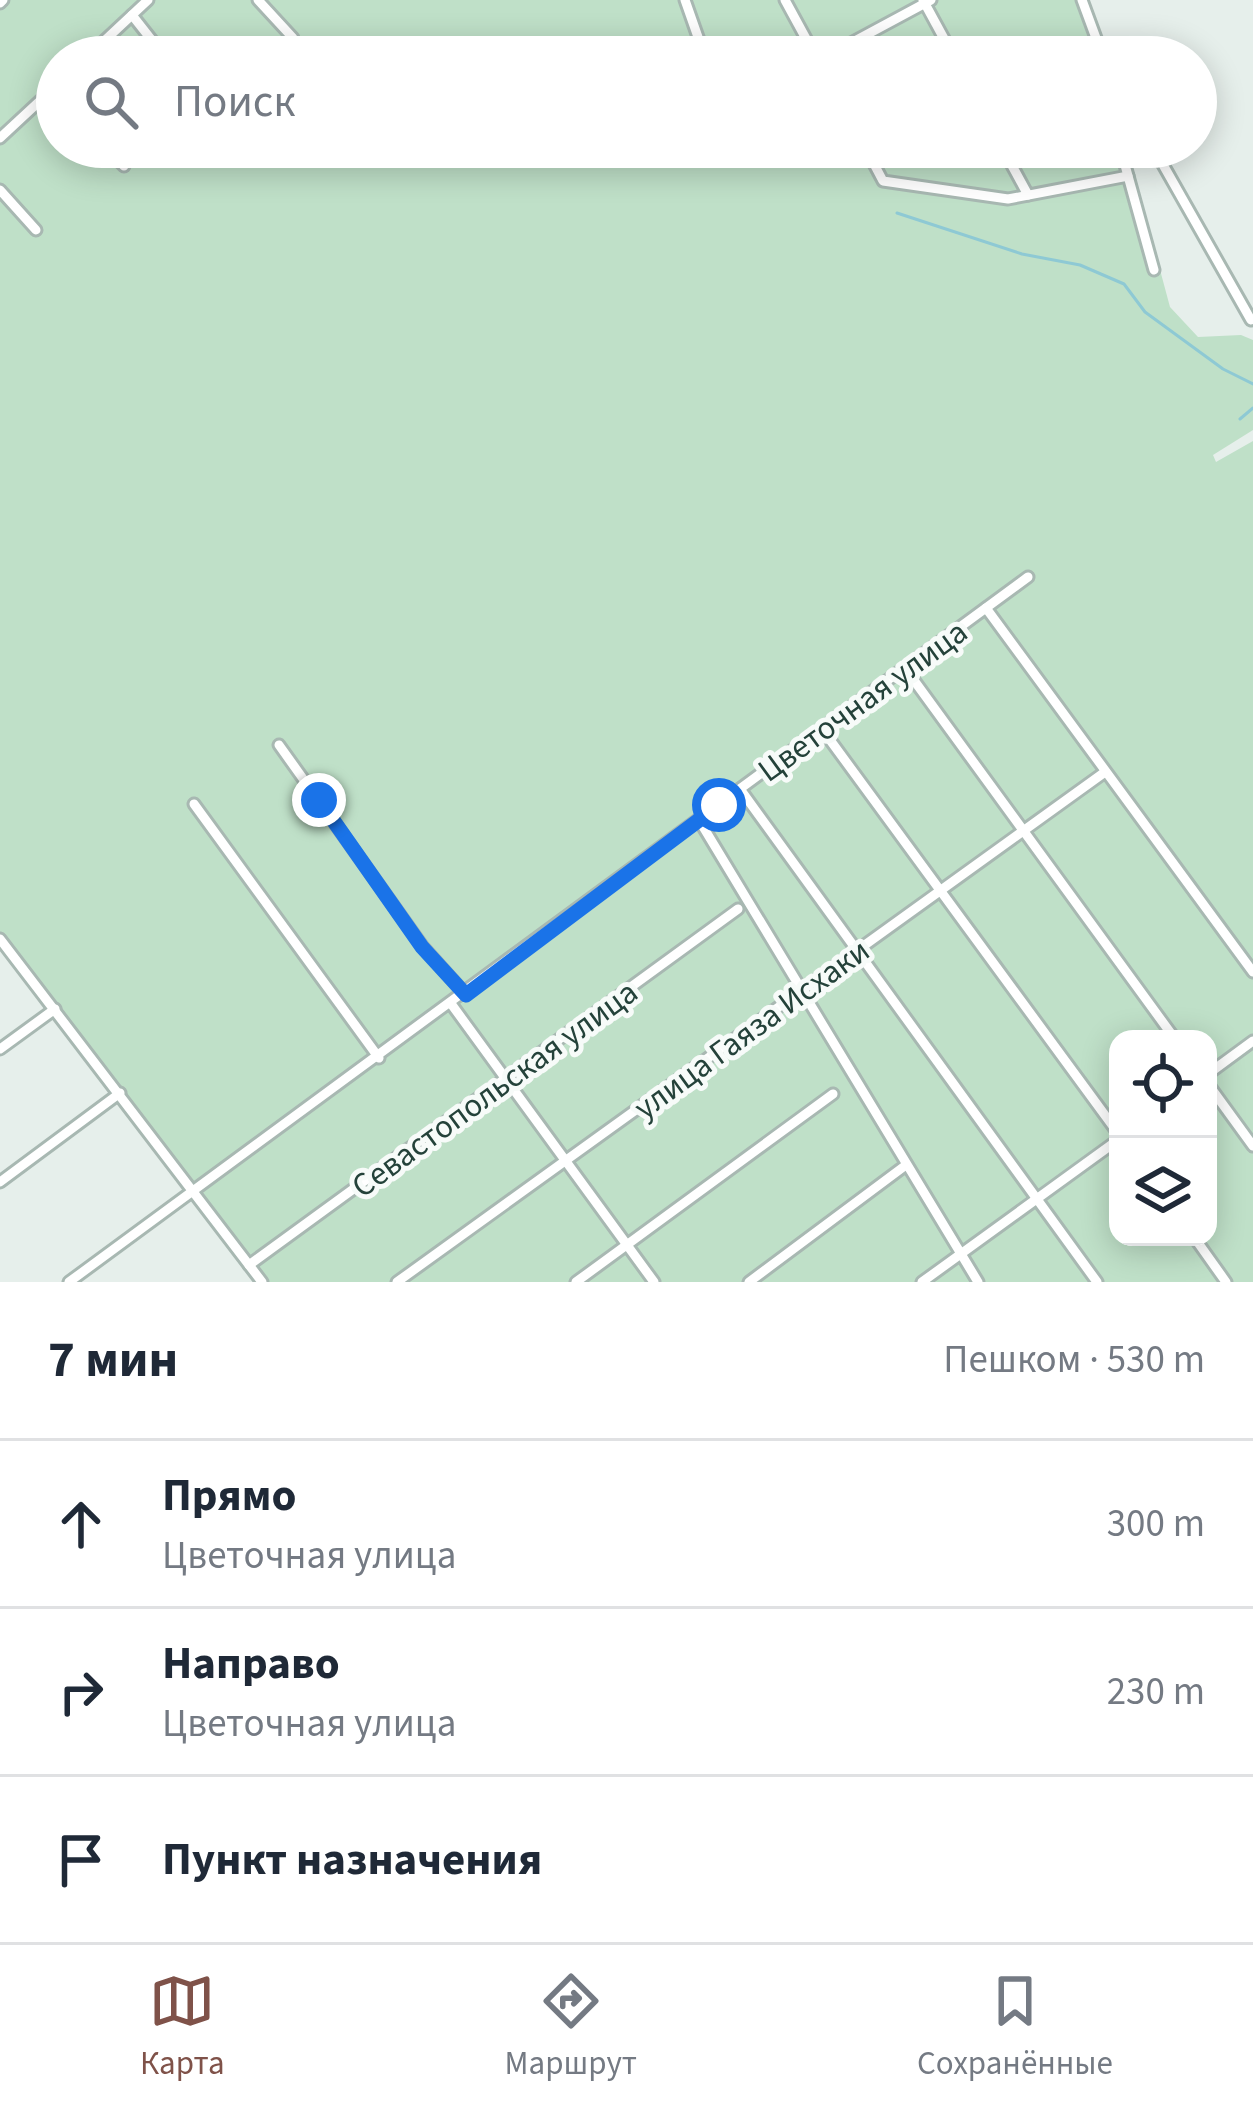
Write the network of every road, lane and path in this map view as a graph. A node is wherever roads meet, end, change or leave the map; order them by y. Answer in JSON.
{"nodes":[{"id":1,"x":148,"y":0,"type":"edge"},
{"id":2,"x":258,"y":0,"type":"edge"},
{"id":3,"x":685,"y":0,"type":"edge"},
{"id":4,"x":785,"y":0,"type":"edge"},
{"id":5,"x":1082,"y":0,"type":"edge"},
{"id":6,"x":926,"y":1,"type":"edge"},
{"id":7,"x":132,"y":15,"type":"junction"},
{"id":8,"x":110,"y":36,"type":"edge"},
{"id":9,"x":148,"y":36,"type":"edge"},
{"id":10,"x":291,"y":36,"type":"edge"},
{"id":11,"x":698,"y":36,"type":"edge"},
{"id":12,"x":808,"y":36,"type":"edge"},
{"id":13,"x":860,"y":36,"type":"edge"},
{"id":14,"x":943,"y":36,"type":"edge"},
{"id":15,"x":1095,"y":36,"type":"edge"},
{"id":16,"x":36,"y":107,"type":"edge"},
{"id":17,"x":0,"y":138,"type":"edge"},
{"id":18,"x":876,"y":168,"type":"edge"},
{"id":19,"x":1013,"y":168,"type":"edge"},
{"id":20,"x":1126,"y":168,"type":"edge"},
{"id":21,"x":1165,"y":168,"type":"edge"},
{"id":22,"x":1128,"y":176,"type":"junction"},
{"id":23,"x":0,"y":190,"type":"edge"},
{"id":24,"x":1028,"y":195,"type":"junction"},
{"id":25,"x":37,"y":230,"type":"dead end"},
{"id":26,"x":1154,"y":270,"type":"dead end"},
{"id":27,"x":1251,"y":320,"type":"edge"},
{"id":28,"x":1028,"y":577,"type":"dead end"},
{"id":29,"x":986,"y":608,"type":"junction"},
{"id":30,"x":905,"y":668,"type":"junction"},
{"id":31,"x":822,"y":729,"type":"junction"},
{"id":32,"x":279,"y":745,"type":"dead end"},
{"id":33,"x":1105,"y":772,"type":"junction"},
{"id":34,"x":740,"y":789,"type":"junction"},
{"id":35,"x":194,"y":804,"type":"dead end"},
{"id":36,"x":699,"y":820,"type":"junction"},
{"id":37,"x":1022,"y":831,"type":"junction"},
{"id":38,"x":940,"y":891,"type":"junction"},
{"id":39,"x":738,"y":909,"type":"dead end"},
{"id":40,"x":0,"y":939,"type":"edge"},
{"id":41,"x":857,"y":950,"type":"junction"},
{"id":42,"x":1253,"y":972,"type":"edge"},
{"id":43,"x":802,"y":990,"type":"junction"},
{"id":44,"x":466,"y":995,"type":"junction"},
{"id":45,"x":452,"y":1005,"type":"junction"},
{"id":46,"x":55,"y":1010,"type":"junction"},
{"id":47,"x":1168,"y":1030,"type":"edge"},
{"id":48,"x":1253,"y":1041,"type":"edge"},
{"id":49,"x":0,"y":1049,"type":"edge"},
{"id":50,"x":379,"y":1058,"type":"junction"},
{"id":51,"x":1217,"y":1067,"type":"edge"},
{"id":52,"x":507,"y":1080,"type":"junction"},
{"id":53,"x":120,"y":1093,"type":"junction"},
{"id":54,"x":833,"y":1094,"type":"dead end"},
{"id":55,"x":1217,"y":1096,"type":"edge"},
{"id":56,"x":1109,"y":1125,"type":"edge"},
{"id":57,"x":1117,"y":1138,"type":"edge"},
{"id":58,"x":1253,"y":1146,"type":"edge"},
{"id":59,"x":568,"y":1162,"type":"junction"},
{"id":60,"x":905,"y":1165,"type":"junction"},
{"id":61,"x":0,"y":1182,"type":"edge"},
{"id":62,"x":195,"y":1190,"type":"junction"},
{"id":63,"x":1038,"y":1198,"type":"junction"},
{"id":64,"x":627,"y":1245,"type":"junction"},
{"id":65,"x":1200,"y":1246,"type":"edge"},
{"id":66,"x":961,"y":1254,"type":"junction"},
{"id":67,"x":250,"y":1265,"type":"junction"},
{"id":68,"x":259,"y":1281,"type":"edge"},
{"id":69,"x":69,"y":1282,"type":"edge"},
{"id":70,"x":397,"y":1282,"type":"edge"},
{"id":71,"x":576,"y":1282,"type":"edge"},
{"id":72,"x":654,"y":1282,"type":"edge"},
{"id":73,"x":749,"y":1282,"type":"edge"},
{"id":74,"x":922,"y":1282,"type":"edge"},
{"id":75,"x":978,"y":1282,"type":"edge"},
{"id":76,"x":1096,"y":1282,"type":"edge"},
{"id":77,"x":1226,"y":1282,"type":"edge"}],
"edges":[{"from":1,"to":7,"type":"street"},
{"from":2,"to":10,"type":"street"},
{"from":3,"to":11,"type":"street"},
{"from":4,"to":12,"type":"street"},
{"from":5,"to":15,"type":"street"},
{"from":6,"to":13,"type":"street"},
{"from":6,"to":14,"type":"street"},
{"from":7,"to":8,"type":"street"},
{"from":7,"to":9,"type":"street"},
{"from":16,"to":17,"type":"street"},
{"from":18,"to":24,"type":"street"},
{"from":19,"to":24,"type":"street"},
{"from":20,"to":22,"type":"street"},
{"from":21,"to":27,"type":"street"},
{"from":22,"to":24,"type":"street"},
{"from":22,"to":26,"type":"street"},
{"from":23,"to":25,"type":"street"},
{"from":28,"to":29,"type":"street","name":"Цветочная улица"},
{"from":29,"to":30,"type":"street","name":"Цветочная улица"},
{"from":29,"to":33,"type":"street"},
{"from":30,"to":31,"type":"street","name":"Цветочная улица"},
{"from":30,"to":37,"type":"street"},
{"from":31,"to":34,"type":"street","name":"Цветочная улица"},
{"from":31,"to":38,"type":"street"},
{"from":32,"to":44,"type":"street"},
{"from":33,"to":37,"type":"street","name":"улица Гаяза Исхаки"},
{"from":33,"to":42,"type":"street"},
{"from":34,"to":36,"type":"street","name":"Цветочная улица"},
{"from":34,"to":41,"type":"street"},
{"from":35,"to":50,"type":"street"},
{"from":36,"to":43,"type":"street"},
{"from":36,"to":44,"type":"street","name":"Цветочная улица"},
{"from":37,"to":38,"type":"street","name":"улица Гаяза Исхаки"},
{"from":37,"to":47,"type":"street"},
{"from":38,"to":41,"type":"street","name":"улица Гаяза Исхаки"},
{"from":38,"to":56,"type":"street"},
{"from":39,"to":52,"type":"street","name":"Севастопольская улица"},
{"from":40,"to":46,"type":"street"},
{"from":41,"to":43,"type":"street","name":"улица Гаяза Исхаки"},
{"from":41,"to":63,"type":"street"},
{"from":43,"to":59,"type":"street","name":"улица Гаяза Исхаки"},
{"from":43,"to":60,"type":"street"},
{"from":44,"to":45,"type":"street","name":"Цветочная улица"},
{"from":45,"to":50,"type":"street","name":"Цветочная улица"},
{"from":45,"to":52,"type":"street"},
{"from":46,"to":49,"type":"street"},
{"from":46,"to":53,"type":"street"},
{"from":48,"to":51,"type":"street"},
{"from":50,"to":62,"type":"street","name":"Цветочная улица"},
{"from":52,"to":59,"type":"street"},
{"from":52,"to":67,"type":"street","name":"Севастопольская улица"},
{"from":53,"to":61,"type":"street"},
{"from":53,"to":62,"type":"street"},
{"from":54,"to":64,"type":"street"},
{"from":55,"to":58,"type":"street"},
{"from":57,"to":63,"type":"street"},
{"from":59,"to":64,"type":"street"},
{"from":59,"to":70,"type":"street","name":"улица Гаяза Исхаки"},
{"from":60,"to":66,"type":"street"},
{"from":60,"to":73,"type":"street"},
{"from":62,"to":67,"type":"street"},
{"from":62,"to":69,"type":"street","name":"Цветочная улица"},
{"from":63,"to":66,"type":"street"},
{"from":63,"to":76,"type":"street"},
{"from":64,"to":71,"type":"street"},
{"from":64,"to":72,"type":"street"},
{"from":65,"to":77,"type":"street"},
{"from":66,"to":74,"type":"street"},
{"from":66,"to":75,"type":"street"},
{"from":67,"to":68,"type":"street"}]}
